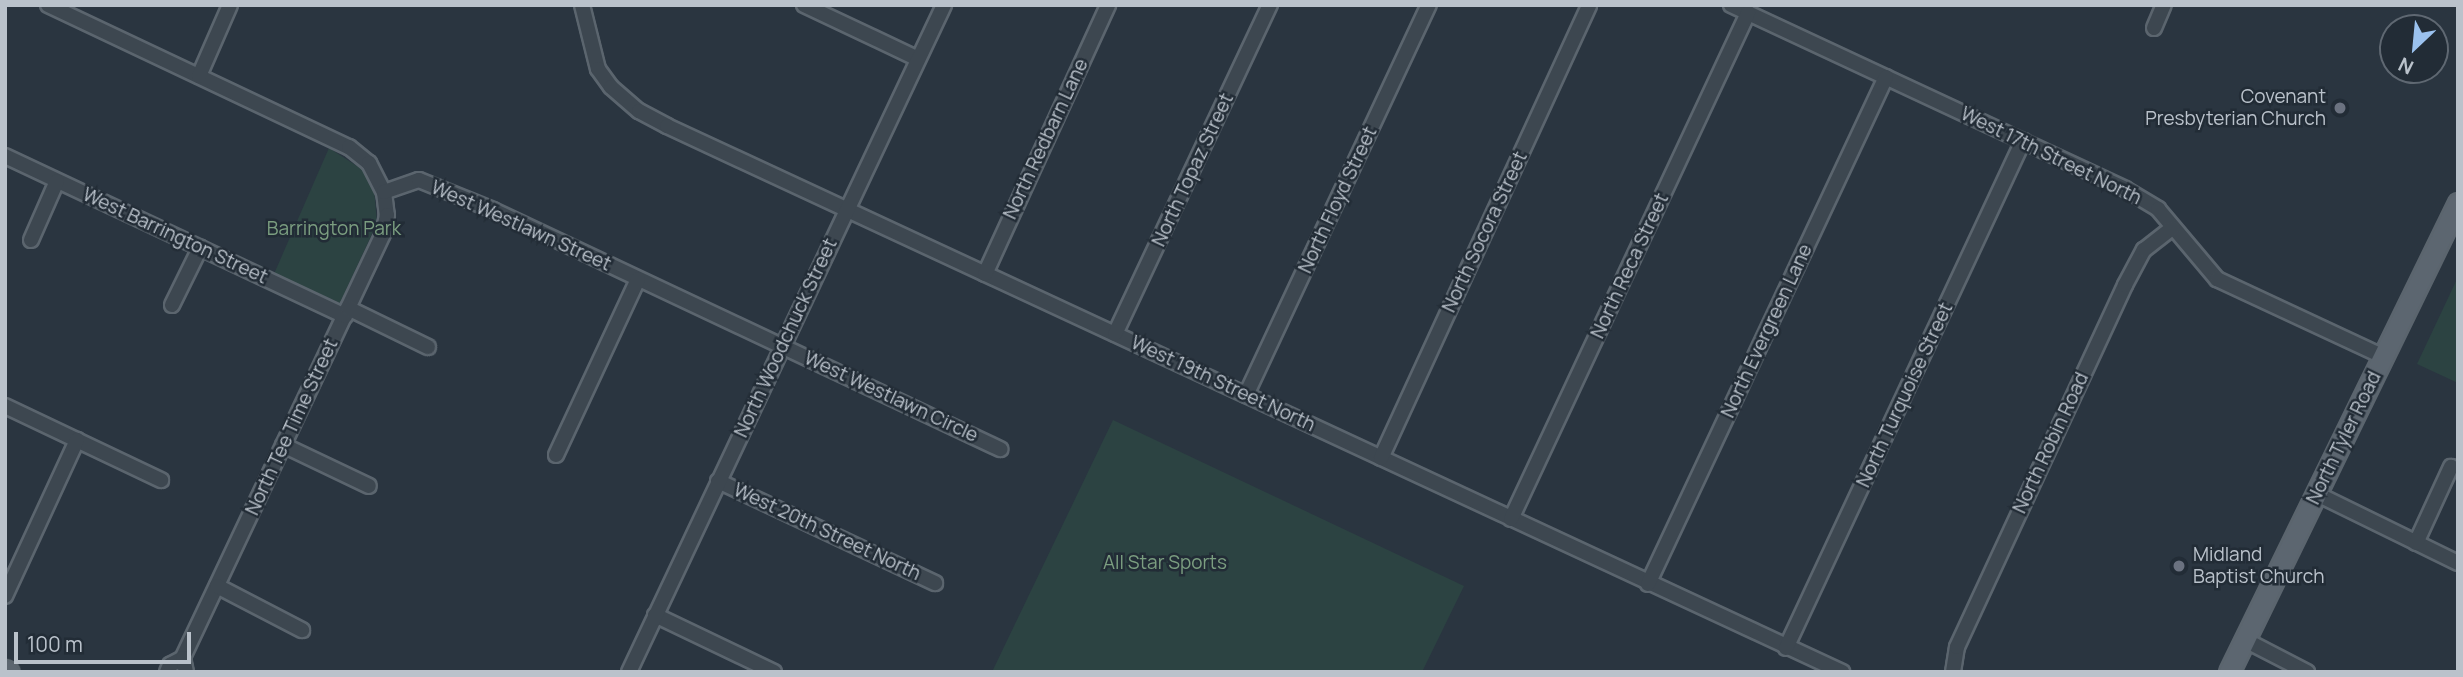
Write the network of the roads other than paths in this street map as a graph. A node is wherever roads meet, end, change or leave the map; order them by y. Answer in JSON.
{"nodes":[{"id":1,"x":48,"y":5,"type":"edge"},
{"id":2,"x":230,"y":5,"type":"edge"},
{"id":3,"x":582,"y":5,"type":"edge"},
{"id":4,"x":804,"y":5,"type":"edge"},
{"id":5,"x":944,"y":5,"type":"edge"},
{"id":6,"x":1108,"y":5,"type":"edge"},
{"id":7,"x":1270,"y":5,"type":"edge"},
{"id":8,"x":1429,"y":5,"type":"edge"},
{"id":9,"x":1589,"y":5,"type":"edge"},
{"id":10,"x":1731,"y":5,"type":"edge"},
{"id":11,"x":2164,"y":5,"type":"edge"},
{"id":12,"x":1748,"y":13,"type":"junction"},
{"id":13,"x":2154,"y":28,"type":"dead end"},
{"id":14,"x":918,"y":59,"type":"junction"},
{"id":15,"x":199,"y":76,"type":"junction"},
{"id":16,"x":1886,"y":77,"type":"junction"},
{"id":17,"x":2023,"y":141,"type":"junction"},
{"id":18,"x":5,"y":156,"type":"edge"},
{"id":19,"x":57,"y":181,"type":"junction"},
{"id":20,"x":384,"y":192,"type":"junction"},
{"id":21,"x":2458,"y":203,"type":"edge"},
{"id":22,"x":847,"y":209,"type":"junction"},
{"id":23,"x":2172,"y":228,"type":"junction"},
{"id":24,"x":31,"y":240,"type":"dead end"},
{"id":25,"x":200,"y":248,"type":"junction"},
{"id":26,"x":985,"y":274,"type":"junction"},
{"id":27,"x":638,"y":279,"type":"junction"},
{"id":28,"x":172,"y":305,"type":"dead end"},
{"id":29,"x":346,"y":312,"type":"junction"},
{"id":30,"x":1115,"y":334,"type":"junction"},
{"id":31,"x":782,"y":346,"type":"junction"},
{"id":32,"x":428,"y":347,"type":"dead end"},
{"id":33,"x":2384,"y":357,"type":"junction"},
{"id":34,"x":1247,"y":395,"type":"junction"},
{"id":35,"x":5,"y":406,"type":"edge"},
{"id":36,"x":77,"y":440,"type":"junction"},
{"id":37,"x":283,"y":445,"type":"junction"},
{"id":38,"x":1000,"y":449,"type":"dead end"},
{"id":39,"x":556,"y":456,"type":"dead end"},
{"id":40,"x":1381,"y":458,"type":"junction"},
{"id":41,"x":2451,"y":467,"type":"dead end"},
{"id":42,"x":161,"y":480,"type":"dead end"},
{"id":43,"x":718,"y":481,"type":"junction"},
{"id":44,"x":369,"y":486,"type":"dead end"},
{"id":45,"x":2317,"y":494,"type":"junction"},
{"id":46,"x":1511,"y":519,"type":"junction"},
{"id":47,"x":2416,"y":543,"type":"junction"},
{"id":48,"x":2458,"y":563,"type":"edge"},
{"id":49,"x":935,"y":583,"type":"dead end"},
{"id":50,"x":1648,"y":584,"type":"junction"},
{"id":51,"x":217,"y":586,"type":"junction"},
{"id":52,"x":5,"y":596,"type":"edge"},
{"id":53,"x":655,"y":615,"type":"junction"},
{"id":54,"x":302,"y":630,"type":"dead end"},
{"id":55,"x":2245,"y":640,"type":"junction"},
{"id":56,"x":1786,"y":648,"type":"junction"},
{"id":57,"x":184,"y":665,"type":"edge"},
{"id":58,"x":167,"y":672,"type":"edge"},
{"id":59,"x":629,"y":672,"type":"edge"},
{"id":60,"x":774,"y":672,"type":"edge"},
{"id":61,"x":1842,"y":672,"type":"edge"},
{"id":62,"x":1953,"y":672,"type":"edge"},
{"id":63,"x":2229,"y":672,"type":"edge"},
{"id":64,"x":2307,"y":672,"type":"edge"}],
"edges":[{"from":1,"to":15,"type":"street"},
{"from":2,"to":15,"type":"street"},
{"from":3,"to":22,"type":"street","name":"West 19th Street North"},
{"from":4,"to":14,"type":"street"},
{"from":5,"to":14,"type":"street","name":"North Woodchuck Street"},
{"from":6,"to":26,"type":"street","name":"North Redbarn Lane"},
{"from":7,"to":30,"type":"street","name":"North Topaz Street"},
{"from":8,"to":34,"type":"street","name":"North Floyd Street"},
{"from":9,"to":40,"type":"street","name":"North Socora Street"},
{"from":10,"to":12,"type":"street","name":"West 17th Street North"},
{"from":11,"to":13,"type":"street"},
{"from":12,"to":16,"type":"street","name":"West 17th Street North"},
{"from":12,"to":46,"type":"street","name":"North Reca Street"},
{"from":14,"to":22,"type":"street","name":"North Woodchuck Street"},
{"from":15,"to":20,"type":"street"},
{"from":16,"to":17,"type":"street","name":"West 17th Street North"},
{"from":16,"to":50,"type":"street","name":"North Evergreen Lane"},
{"from":17,"to":23,"type":"street","name":"West 17th Street North"},
{"from":17,"to":56,"type":"street","name":"North Turquoise Street"},
{"from":18,"to":19,"type":"street","name":"West Barrington Street"},
{"from":19,"to":24,"type":"street"},
{"from":19,"to":25,"type":"street","name":"West Barrington Street"},
{"from":20,"to":27,"type":"street","name":"West Westlawn Street"},
{"from":20,"to":29,"type":"street","name":"North Tee Time Street"},
{"from":21,"to":33,"type":"main road","name":"North Tyler Road"},
{"from":22,"to":26,"type":"street","name":"West 19th Street North"},
{"from":22,"to":31,"type":"street","name":"North Woodchuck Street"},
{"from":23,"to":33,"type":"street","name":"West 17th Street North"},
{"from":23,"to":62,"type":"street","name":"North Robin Road"},
{"from":25,"to":28,"type":"street"},
{"from":25,"to":29,"type":"street","name":"West Barrington Street"},
{"from":26,"to":30,"type":"street","name":"West 19th Street North"},
{"from":27,"to":31,"type":"street","name":"West Westlawn Street"},
{"from":27,"to":39,"type":"street"},
{"from":29,"to":32,"type":"street","name":"West Barrington Street"},
{"from":29,"to":37,"type":"street","name":"North Tee Time Street"},
{"from":30,"to":34,"type":"street","name":"West 19th Street North"},
{"from":31,"to":38,"type":"street","name":"West Westlawn Circle"},
{"from":31,"to":43,"type":"street","name":"North Woodchuck Street"},
{"from":33,"to":45,"type":"main road","name":"North Tyler Road"},
{"from":34,"to":40,"type":"street","name":"West 19th Street North"},
{"from":35,"to":36,"type":"street"},
{"from":36,"to":42,"type":"street"},
{"from":36,"to":52,"type":"street"},
{"from":37,"to":44,"type":"street"},
{"from":37,"to":51,"type":"street","name":"North Tee Time Street"},
{"from":40,"to":46,"type":"street","name":"West 19th Street North"},
{"from":41,"to":47,"type":"street"},
{"from":43,"to":49,"type":"street","name":"West 20th Street North"},
{"from":43,"to":53,"type":"street","name":"North Woodchuck Street"},
{"from":45,"to":47,"type":"street"},
{"from":45,"to":55,"type":"main road","name":"North Tyler Road"},
{"from":46,"to":50,"type":"street","name":"West 19th Street North"},
{"from":47,"to":48,"type":"street"},
{"from":50,"to":56,"type":"street","name":"West 19th Street North"},
{"from":51,"to":54,"type":"street"},
{"from":51,"to":57,"type":"street","name":"North Tee Time Street"},
{"from":53,"to":59,"type":"street","name":"North Woodchuck Street"},
{"from":53,"to":60,"type":"street"},
{"from":55,"to":63,"type":"main road","name":"North Tyler Road"},
{"from":55,"to":64,"type":"street"},
{"from":56,"to":61,"type":"street","name":"West 19th Street North"},
{"from":57,"to":58,"type":"street","name":"North Tee Time Street"}]}
